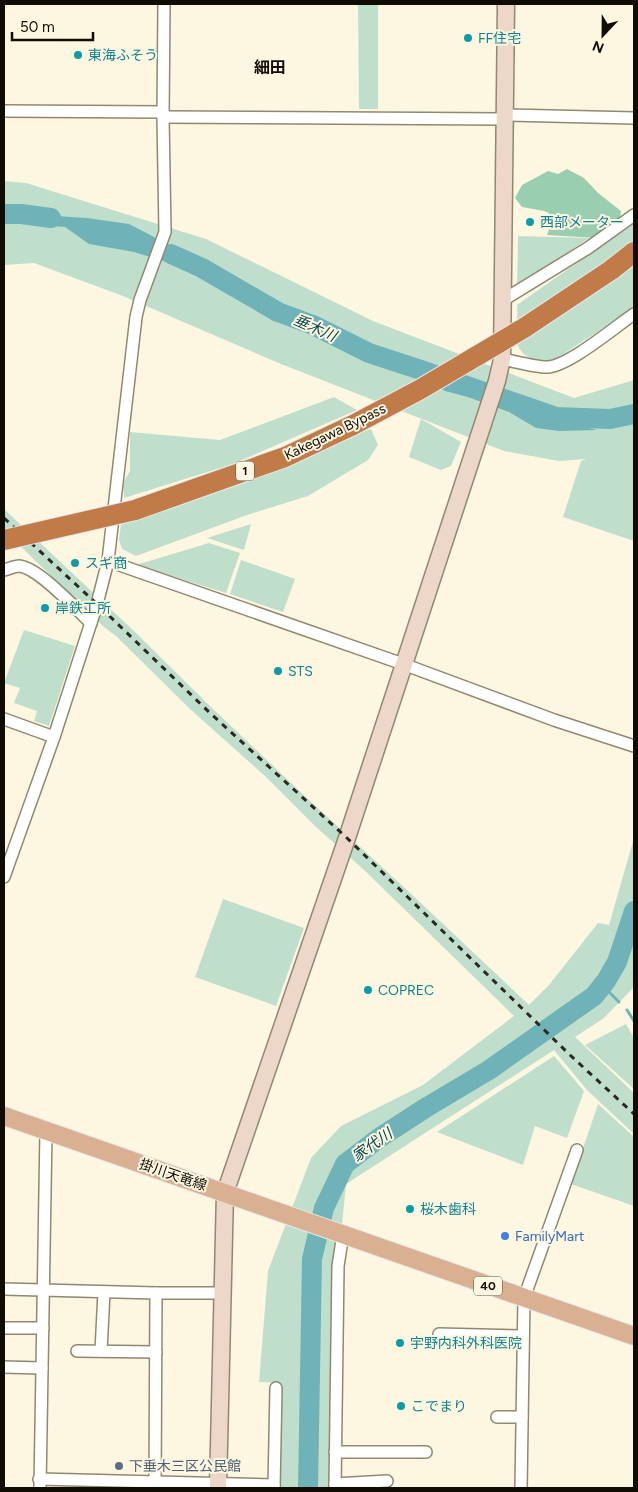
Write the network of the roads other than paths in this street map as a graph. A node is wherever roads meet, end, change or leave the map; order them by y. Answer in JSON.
{"nodes":[{"id":1,"x":164,"y":4,"type":"edge"},
{"id":2,"x":506,"y":4,"type":"edge"},
{"id":3,"x":4,"y":111,"type":"edge"},
{"id":4,"x":163,"y":114,"type":"junction"},
{"id":5,"x":505,"y":117,"type":"junction"},
{"id":6,"x":634,"y":118,"type":"edge"},
{"id":7,"x":634,"y":215,"type":"edge"},
{"id":8,"x":634,"y":252,"type":"edge"},
{"id":9,"x":503,"y":300,"type":"junction"},
{"id":10,"x":634,"y":314,"type":"edge"},
{"id":11,"x":502,"y":360,"type":"junction"},
{"id":12,"x":4,"y":540,"type":"edge"},
{"id":13,"x":108,"y":561,"type":"junction"},
{"id":14,"x":4,"y":570,"type":"edge"},
{"id":15,"x":91,"y":623,"type":"junction"},
{"id":16,"x":403,"y":664,"type":"junction"},
{"id":17,"x":4,"y":719,"type":"edge"},
{"id":18,"x":54,"y":736,"type":"junction"},
{"id":19,"x":634,"y":746,"type":"edge"},
{"id":20,"x":4,"y":877,"type":"edge"},
{"id":21,"x":4,"y":1116,"type":"edge"},
{"id":22,"x":46,"y":1131,"type":"junction"},
{"id":23,"x":577,"y":1150,"type":"dead end"},
{"id":24,"x":225,"y":1193,"type":"junction"},
{"id":25,"x":343,"y":1234,"type":"junction"},
{"id":26,"x":4,"y":1289,"type":"edge"},
{"id":27,"x":44,"y":1290,"type":"junction"},
{"id":28,"x":104,"y":1292,"type":"junction"},
{"id":29,"x":156,"y":1293,"type":"junction"},
{"id":30,"x":221,"y":1293,"type":"junction"},
{"id":31,"x":524,"y":1298,"type":"junction"},
{"id":32,"x":4,"y":1328,"type":"edge"},
{"id":33,"x":43,"y":1328,"type":"junction"},
{"id":34,"x":439,"y":1334,"type":"dead end"},
{"id":35,"x":523,"y":1336,"type":"junction"},
{"id":36,"x":634,"y":1336,"type":"edge"},
{"id":37,"x":77,"y":1351,"type":"dead end"},
{"id":38,"x":101,"y":1351,"type":"junction"},
{"id":39,"x":156,"y":1352,"type":"junction"},
{"id":40,"x":4,"y":1367,"type":"edge"},
{"id":41,"x":42,"y":1368,"type":"junction"},
{"id":42,"x":276,"y":1388,"type":"dead end"},
{"id":43,"x":497,"y":1417,"type":"dead end"},
{"id":44,"x":522,"y":1417,"type":"junction"},
{"id":45,"x":335,"y":1452,"type":"junction"},
{"id":46,"x":426,"y":1452,"type":"dead end"},
{"id":47,"x":387,"y":1481,"type":"dead end"},
{"id":48,"x":40,"y":1484,"type":"edge"},
{"id":49,"x":155,"y":1485,"type":"edge"},
{"id":50,"x":218,"y":1486,"type":"edge"},
{"id":51,"x":335,"y":1486,"type":"edge"},
{"id":52,"x":274,"y":1487,"type":"edge"},
{"id":53,"x":521,"y":1488,"type":"edge"}],
"edges":[{"from":1,"to":4,"type":"street"},
{"from":2,"to":5,"type":"street"},
{"from":3,"to":4,"type":"street"},
{"from":4,"to":5,"type":"street"},
{"from":4,"to":13,"type":"street"},
{"from":5,"to":6,"type":"street"},
{"from":5,"to":9,"type":"street"},
{"from":7,"to":9,"type":"street"},
{"from":8,"to":12,"type":"highway","name":"Kakegawa Bypass","number":"1","bridge":true},
{"from":9,"to":11,"type":"street"},
{"from":10,"to":11,"type":"street"},
{"from":11,"to":16,"type":"street"},
{"from":13,"to":15,"type":"street"},
{"from":13,"to":16,"type":"street"},
{"from":14,"to":15,"type":"street"},
{"from":15,"to":18,"type":"street"},
{"from":16,"to":19,"type":"street"},
{"from":16,"to":24,"type":"street"},
{"from":17,"to":18,"type":"street"},
{"from":18,"to":20,"type":"street"},
{"from":21,"to":22,"type":"main road","name":"掛川天竜線","number":"40"},
{"from":22,"to":24,"type":"main road","name":"掛川天竜線","number":"40"},
{"from":22,"to":27,"type":"street"},
{"from":23,"to":31,"type":"street"},
{"from":24,"to":25,"type":"main road","name":"掛川天竜線","number":"40"},
{"from":24,"to":30,"type":"street"},
{"from":25,"to":31,"type":"main road","number":"40"},
{"from":25,"to":45,"type":"street"},
{"from":26,"to":27,"type":"street"},
{"from":27,"to":28,"type":"street"},
{"from":27,"to":33,"type":"street"},
{"from":28,"to":29,"type":"street"},
{"from":28,"to":38,"type":"street"},
{"from":29,"to":30,"type":"street"},
{"from":29,"to":39,"type":"street"},
{"from":30,"to":50,"type":"street"},
{"from":31,"to":35,"type":"street"},
{"from":31,"to":36,"type":"main road","number":"40"},
{"from":32,"to":33,"type":"street"},
{"from":33,"to":41,"type":"street"},
{"from":34,"to":35,"type":"street"},
{"from":35,"to":44,"type":"street"},
{"from":37,"to":38,"type":"street"},
{"from":38,"to":39,"type":"street"},
{"from":39,"to":49,"type":"street"},
{"from":40,"to":41,"type":"street"},
{"from":41,"to":48,"type":"street"},
{"from":42,"to":52,"type":"street"},
{"from":43,"to":44,"type":"street"},
{"from":44,"to":53,"type":"street"},
{"from":45,"to":46,"type":"street"},
{"from":45,"to":51,"type":"street"},
{"from":47,"to":51,"type":"street"},
{"from":48,"to":49,"type":"street"},
{"from":49,"to":50,"type":"street"},
{"from":50,"to":52,"type":"street"}]}
